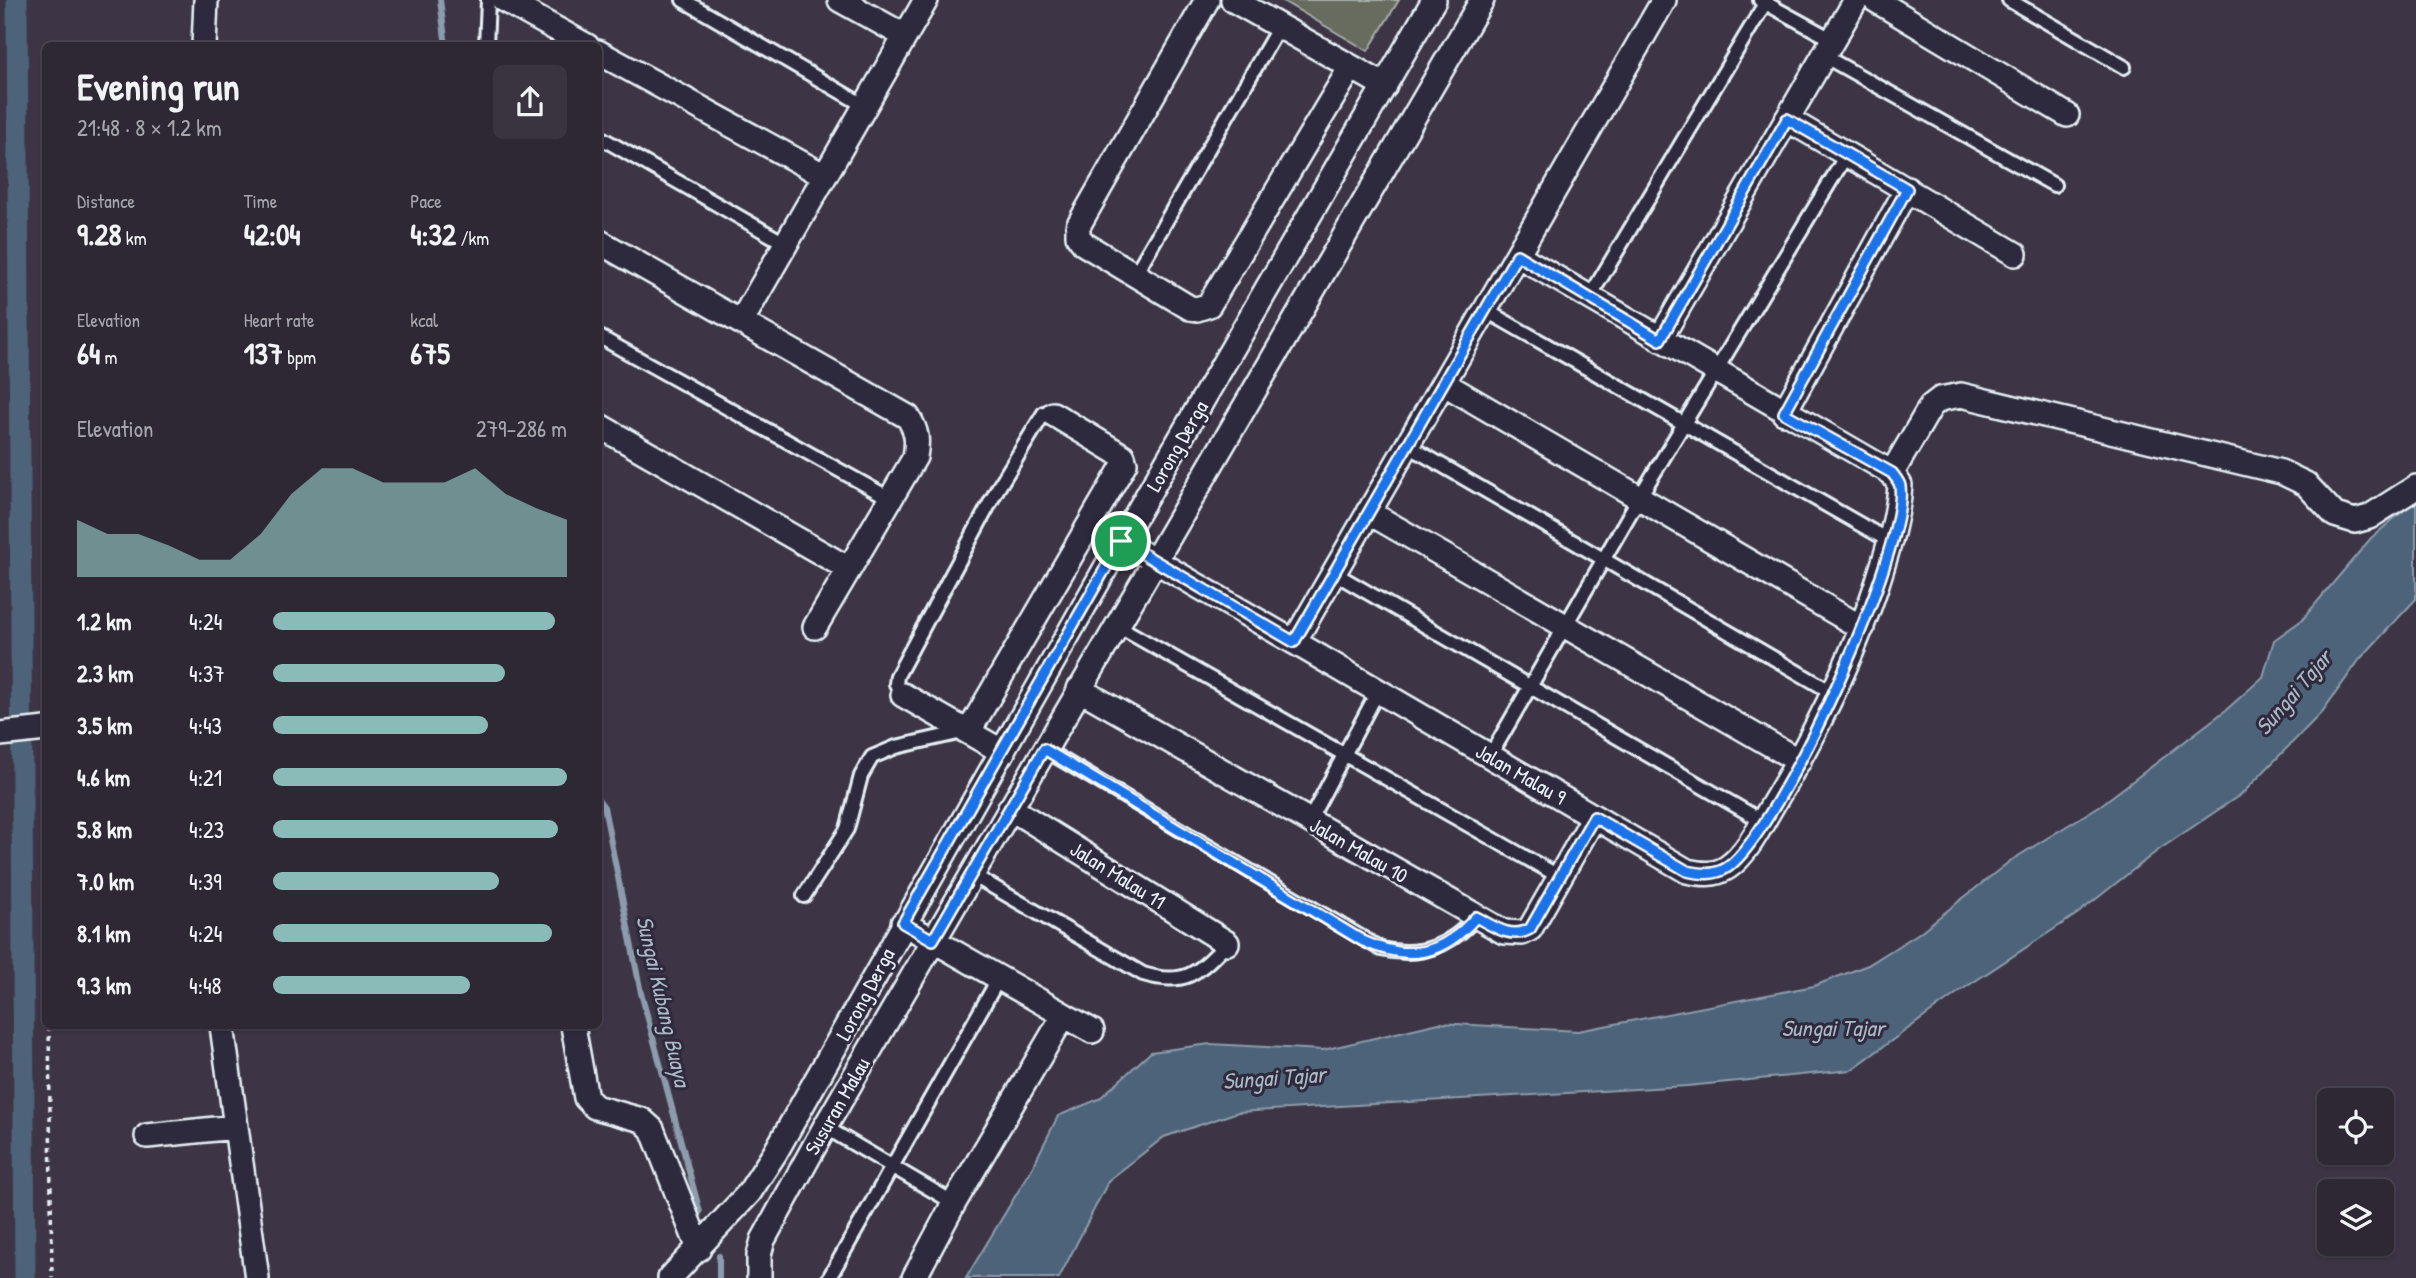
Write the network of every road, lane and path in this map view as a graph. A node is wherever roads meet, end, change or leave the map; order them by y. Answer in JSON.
{"nodes":[{"id":1,"x":206,"y":0,"type":"edge"},
{"id":2,"x":488,"y":0,"type":"edge"},
{"id":3,"x":504,"y":0,"type":"edge"},
{"id":4,"x":683,"y":0,"type":"edge"},
{"id":5,"x":840,"y":0,"type":"edge"},
{"id":6,"x":926,"y":0,"type":"edge"},
{"id":7,"x":1207,"y":0,"type":"edge"},
{"id":8,"x":1233,"y":0,"type":"edge"},
{"id":9,"x":1434,"y":0,"type":"edge"},
{"id":10,"x":1482,"y":0,"type":"edge"},
{"id":11,"x":1664,"y":0,"type":"edge"},
{"id":12,"x":1856,"y":0,"type":"edge"},
{"id":13,"x":1875,"y":0,"type":"edge"},
{"id":14,"x":2010,"y":0,"type":"edge"},
{"id":15,"x":1764,"y":1,"type":"edge"},
{"id":16,"x":1279,"y":27,"type":"junction"},
{"id":17,"x":905,"y":36,"type":"junction"},
{"id":18,"x":204,"y":42,"type":"edge"},
{"id":19,"x":486,"y":42,"type":"edge"},
{"id":20,"x":580,"y":42,"type":"edge"},
{"id":21,"x":1828,"y":48,"type":"junction"},
{"id":22,"x":602,"y":54,"type":"edge"},
{"id":23,"x":1351,"y":67,"type":"junction"},
{"id":24,"x":2124,"y":67,"type":"dead end"},
{"id":25,"x":1385,"y":86,"type":"junction"},
{"id":26,"x":865,"y":106,"type":"junction"},
{"id":27,"x":2067,"y":115,"type":"dead end"},
{"id":28,"x":1787,"y":119,"type":"junction"},
{"id":29,"x":602,"y":138,"type":"edge"},
{"id":30,"x":1847,"y":154,"type":"junction"},
{"id":31,"x":825,"y":176,"type":"junction"},
{"id":32,"x":2054,"y":185,"type":"dead end"},
{"id":33,"x":1907,"y":189,"type":"junction"},
{"id":34,"x":602,"y":243,"type":"edge"},
{"id":35,"x":786,"y":244,"type":"junction"},
{"id":36,"x":2015,"y":254,"type":"dead end"},
{"id":37,"x":1517,"y":255,"type":"junction"},
{"id":38,"x":1134,"y":276,"type":"junction"},
{"id":39,"x":1589,"y":298,"type":"junction"},
{"id":40,"x":1485,"y":310,"type":"junction"},
{"id":41,"x":741,"y":322,"type":"junction"},
{"id":42,"x":602,"y":338,"type":"edge"},
{"id":43,"x":1660,"y":340,"type":"junction"},
{"id":44,"x":1716,"y":373,"type":"junction"},
{"id":45,"x":1443,"y":383,"type":"junction"},
{"id":46,"x":1784,"y":413,"type":"junction"},
{"id":47,"x":1053,"y":414,"type":"joint"},
{"id":48,"x":1685,"y":424,"type":"junction"},
{"id":49,"x":602,"y":427,"type":"edge"},
{"id":50,"x":1407,"y":446,"type":"junction"},
{"id":51,"x":1892,"y":473,"type":"junction"},
{"id":52,"x":2416,"y":487,"type":"edge"},
{"id":53,"x":1639,"y":498,"type":"junction"},
{"id":54,"x":891,"y":499,"type":"junction"},
{"id":55,"x":1368,"y":512,"type":"junction"},
{"id":56,"x":1121,"y":541,"type":"junction"},
{"id":57,"x":1891,"y":542,"type":"junction"},
{"id":58,"x":1604,"y":560,"type":"junction"},
{"id":59,"x":1154,"y":561,"type":"junction"},
{"id":60,"x":849,"y":569,"type":"junction"},
{"id":61,"x":1334,"y":573,"type":"junction"},
{"id":62,"x":1116,"y":625,"type":"junction"},
{"id":63,"x":815,"y":627,"type":"dead end"},
{"id":64,"x":1567,"y":627,"type":"junction"},
{"id":65,"x":1862,"y":628,"type":"junction"},
{"id":66,"x":1294,"y":642,"type":"junction"},
{"id":67,"x":1530,"y":687,"type":"junction"},
{"id":68,"x":1079,"y":689,"type":"junction"},
{"id":69,"x":1378,"y":691,"type":"junction"},
{"id":70,"x":1835,"y":694,"type":"junction"},
{"id":71,"x":903,"y":695,"type":"joint"},
{"id":72,"x":42,"y":729,"type":"edge"},
{"id":73,"x":969,"y":731,"type":"junction"},
{"id":74,"x":0,"y":734,"type":"edge"},
{"id":75,"x":1044,"y":749,"type":"junction"},
{"id":76,"x":1003,"y":752,"type":"junction"},
{"id":77,"x":1344,"y":754,"type":"junction"},
{"id":78,"x":1490,"y":756,"type":"junction"},
{"id":79,"x":1799,"y":761,"type":"junction"},
{"id":80,"x":1010,"y":808,"type":"junction"},
{"id":81,"x":1594,"y":817,"type":"junction"},
{"id":82,"x":1309,"y":821,"type":"junction"},
{"id":83,"x":1762,"y":821,"type":"junction"},
{"id":84,"x":971,"y":874,"type":"junction"},
{"id":85,"x":1560,"y":877,"type":"junction"},
{"id":86,"x":804,"y":896,"type":"dead end"},
{"id":87,"x":1476,"y":917,"type":"junction"},
{"id":88,"x":903,"y":923,"type":"junction"},
{"id":89,"x":933,"y":940,"type":"junction"},
{"id":90,"x":1227,"y":943,"type":"joint"},
{"id":91,"x":999,"y":978,"type":"junction"},
{"id":92,"x":1064,"y":1015,"type":"junction"},
{"id":93,"x":49,"y":1029,"type":"edge"},
{"id":94,"x":222,"y":1029,"type":"edge"},
{"id":95,"x":574,"y":1029,"type":"edge"},
{"id":96,"x":1092,"y":1031,"type":"dead end"},
{"id":97,"x":235,"y":1127,"type":"junction"},
{"id":98,"x":825,"y":1127,"type":"junction"},
{"id":99,"x":147,"y":1136,"type":"dead end"},
{"id":100,"x":891,"y":1167,"type":"junction"},
{"id":101,"x":954,"y":1203,"type":"junction"},
{"id":102,"x":699,"y":1249,"type":"junction"},
{"id":103,"x":52,"y":1278,"type":"edge"},
{"id":104,"x":257,"y":1278,"type":"edge"},
{"id":105,"x":670,"y":1278,"type":"edge"},
{"id":106,"x":759,"y":1278,"type":"edge"},
{"id":107,"x":829,"y":1278,"type":"edge"},
{"id":108,"x":914,"y":1278,"type":"edge"}],
"edges":[{"from":1,"to":18,"type":"street"},
{"from":2,"to":19,"type":"lane"},
{"from":3,"to":20,"type":"street"},
{"from":4,"to":26,"type":"lane"},
{"from":5,"to":17,"type":"street"},
{"from":6,"to":17,"type":"street"},
{"from":7,"to":38,"type":"street"},
{"from":8,"to":16,"type":"street"},
{"from":9,"to":25,"type":"street","name":"Lorong Derga"},
{"from":10,"to":59,"type":"street","name":"Susuran Malau"},
{"from":11,"to":37,"type":"street"},
{"from":12,"to":21,"type":"street"},
{"from":13,"to":27,"type":"street"},
{"from":14,"to":24,"type":"lane"},
{"from":15,"to":21,"type":"lane"},
{"from":15,"to":39,"type":"lane"},
{"from":16,"to":23,"type":"street"},
{"from":16,"to":38,"type":"lane"},
{"from":17,"to":26,"type":"street"},
{"from":21,"to":28,"type":"street"},
{"from":21,"to":32,"type":"lane"},
{"from":22,"to":31,"type":"street"},
{"from":23,"to":25,"type":"street"},
{"from":23,"to":38,"type":"street"},
{"from":25,"to":56,"type":"street","name":"Lorong Derga"},
{"from":26,"to":31,"type":"street"},
{"from":28,"to":30,"type":"street"},
{"from":28,"to":43,"type":"street"},
{"from":29,"to":35,"type":"lane"},
{"from":30,"to":33,"type":"street"},
{"from":30,"to":44,"type":"lane"},
{"from":31,"to":35,"type":"street"},
{"from":33,"to":36,"type":"street"},
{"from":33,"to":46,"type":"street"},
{"from":34,"to":41,"type":"street"},
{"from":35,"to":41,"type":"street"},
{"from":37,"to":39,"type":"street"},
{"from":37,"to":40,"type":"street"},
{"from":39,"to":43,"type":"street"},
{"from":40,"to":45,"type":"street"},
{"from":40,"to":48,"type":"lane"},
{"from":41,"to":54,"type":"street"},
{"from":42,"to":54,"type":"lane"},
{"from":43,"to":44,"type":"street"},
{"from":44,"to":46,"type":"street"},
{"from":44,"to":48,"type":"lane"},
{"from":45,"to":50,"type":"street"},
{"from":45,"to":53,"type":"street"},
{"from":46,"to":51,"type":"street"},
{"from":47,"to":71,"type":"lane"},
{"from":47,"to":73,"type":"street"},
{"from":48,"to":53,"type":"lane"},
{"from":48,"to":57,"type":"lane"},
{"from":49,"to":60,"type":"street"},
{"from":50,"to":55,"type":"street"},
{"from":50,"to":58,"type":"lane"},
{"from":51,"to":52,"type":"street"},
{"from":51,"to":57,"type":"street","name":"Jalan Malau 9"},
{"from":53,"to":58,"type":"lane"},
{"from":53,"to":65,"type":"street"},
{"from":54,"to":60,"type":"street"},
{"from":55,"to":61,"type":"street"},
{"from":55,"to":64,"type":"street"},
{"from":56,"to":59,"type":"street","name":"Jalan Malau 9"},
{"from":56,"to":76,"type":"street","name":"Lorong Derga"},
{"from":57,"to":65,"type":"street","name":"Jalan Malau 9"},
{"from":58,"to":64,"type":"lane"},
{"from":58,"to":70,"type":"lane"},
{"from":59,"to":62,"type":"street","name":"Susuran Malau"},
{"from":59,"to":66,"type":"street","name":"Jalan Malau 9"},
{"from":60,"to":63,"type":"street"},
{"from":61,"to":66,"type":"street"},
{"from":61,"to":67,"type":"lane"},
{"from":62,"to":68,"type":"street","name":"Susuran Malau"},
{"from":62,"to":77,"type":"lane"},
{"from":64,"to":67,"type":"lane"},
{"from":64,"to":79,"type":"street"},
{"from":65,"to":70,"type":"street","name":"Jalan Malau 9"},
{"from":66,"to":69,"type":"street","name":"Jalan Malau 9"},
{"from":67,"to":78,"type":"lane"},
{"from":67,"to":83,"type":"lane"},
{"from":68,"to":75,"type":"street","name":"Susuran Malau"},
{"from":68,"to":82,"type":"street","name":"Jalan Malau 10"},
{"from":69,"to":77,"type":"lane"},
{"from":69,"to":78,"type":"street","name":"Jalan Malau 9"},
{"from":70,"to":79,"type":"street","name":"Jalan Malau 9"},
{"from":71,"to":73,"type":"street"},
{"from":72,"to":74,"type":"street"},
{"from":73,"to":76,"type":"street"},
{"from":73,"to":86,"type":"lane"},
{"from":75,"to":80,"type":"street","name":"Susuran Malau"},
{"from":75,"to":87,"type":"lane"},
{"from":76,"to":88,"type":"street","name":"Lorong Derga"},
{"from":77,"to":82,"type":"lane"},
{"from":77,"to":85,"type":"lane"},
{"from":78,"to":81,"type":"street","name":"Jalan Malau 9"},
{"from":79,"to":83,"type":"street","name":"Jalan Malau 9"},
{"from":80,"to":84,"type":"street","name":"Susuran Malau"},
{"from":80,"to":90,"type":"street","name":"Jalan Malau 11"},
{"from":81,"to":83,"type":"street","name":"Jalan Malau 9"},
{"from":81,"to":85,"type":"street","name":"Jalan Malau 10"},
{"from":82,"to":87,"type":"street","name":"Jalan Malau 10"},
{"from":84,"to":89,"type":"street","name":"Susuran Malau"},
{"from":84,"to":90,"type":"lane"},
{"from":85,"to":87,"type":"street","name":"Jalan Malau 10"},
{"from":88,"to":89,"type":"street"},
{"from":88,"to":102,"type":"street","name":"Lorong Derga"},
{"from":89,"to":91,"type":"street"},
{"from":89,"to":98,"type":"street","name":"Susuran Malau"},
{"from":91,"to":92,"type":"street"},
{"from":91,"to":100,"type":"lane"},
{"from":92,"to":96,"type":"street"},
{"from":92,"to":101,"type":"street"},
{"from":93,"to":103,"type":"path"},
{"from":94,"to":97,"type":"street"},
{"from":95,"to":102,"type":"street"},
{"from":97,"to":99,"type":"street"},
{"from":97,"to":104,"type":"street"},
{"from":98,"to":100,"type":"lane"},
{"from":98,"to":106,"type":"street","name":"Susuran Malau"},
{"from":100,"to":101,"type":"lane"},
{"from":100,"to":107,"type":"lane"},
{"from":101,"to":108,"type":"street"},
{"from":102,"to":105,"type":"street","name":"Lorong Derga"}]}
